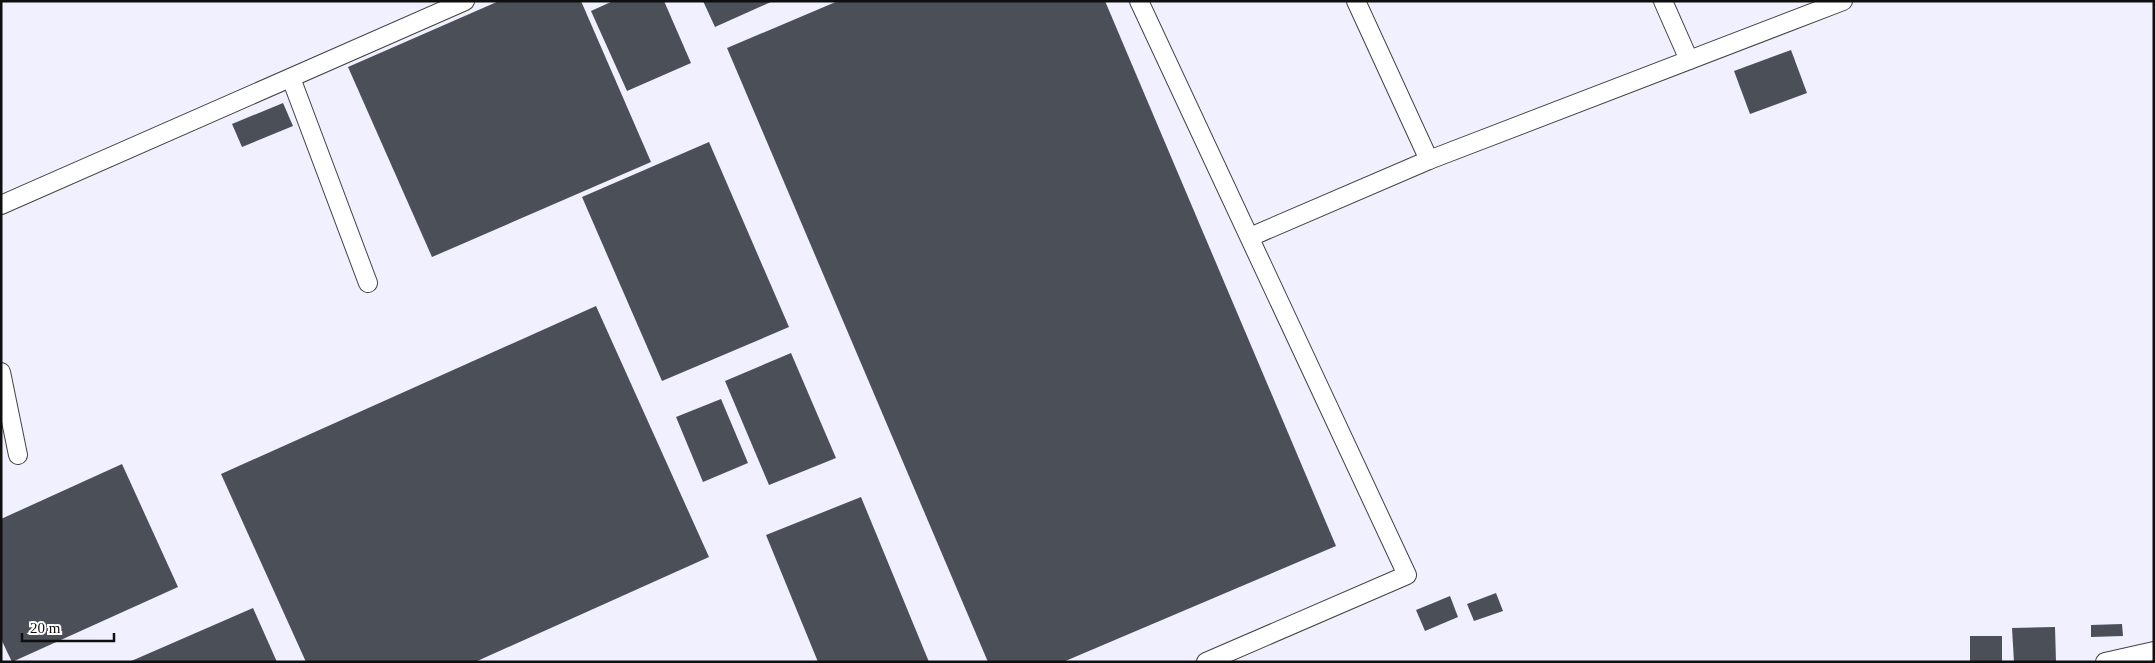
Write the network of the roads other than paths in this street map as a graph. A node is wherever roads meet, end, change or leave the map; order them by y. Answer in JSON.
{"nodes":[{"id":1,"x":465,"y":1,"type":"edge"},
{"id":2,"x":1139,"y":1,"type":"edge"},
{"id":3,"x":1356,"y":1,"type":"edge"},
{"id":4,"x":1663,"y":1,"type":"edge"},
{"id":5,"x":1843,"y":1,"type":"edge"},
{"id":6,"x":1812,"y":7,"type":"edge"},
{"id":7,"x":1689,"y":60,"type":"junction"},
{"id":8,"x":291,"y":78,"type":"junction"},
{"id":9,"x":1429,"y":160,"type":"junction"},
{"id":10,"x":1,"y":205,"type":"edge"},
{"id":11,"x":1250,"y":237,"type":"junction"},
{"id":12,"x":368,"y":283,"type":"dead end"},
{"id":13,"x":1,"y":372,"type":"edge"},
{"id":14,"x":18,"y":455,"type":"dead end"},
{"id":15,"x":2154,"y":651,"type":"edge"},
{"id":16,"x":1206,"y":662,"type":"edge"},
{"id":17,"x":2105,"y":662,"type":"edge"}],
"edges":[{"from":1,"to":8,"type":"lane"},
{"from":2,"to":11,"type":"lane"},
{"from":3,"to":9,"type":"lane"},
{"from":4,"to":7,"type":"lane"},
{"from":5,"to":6,"type":"lane"},
{"from":6,"to":7,"type":"lane"},
{"from":7,"to":9,"type":"lane"},
{"from":8,"to":10,"type":"lane"},
{"from":8,"to":12,"type":"lane"},
{"from":9,"to":11,"type":"lane"},
{"from":11,"to":16,"type":"lane"},
{"from":13,"to":14,"type":"lane"},
{"from":15,"to":17,"type":"lane"}]}
